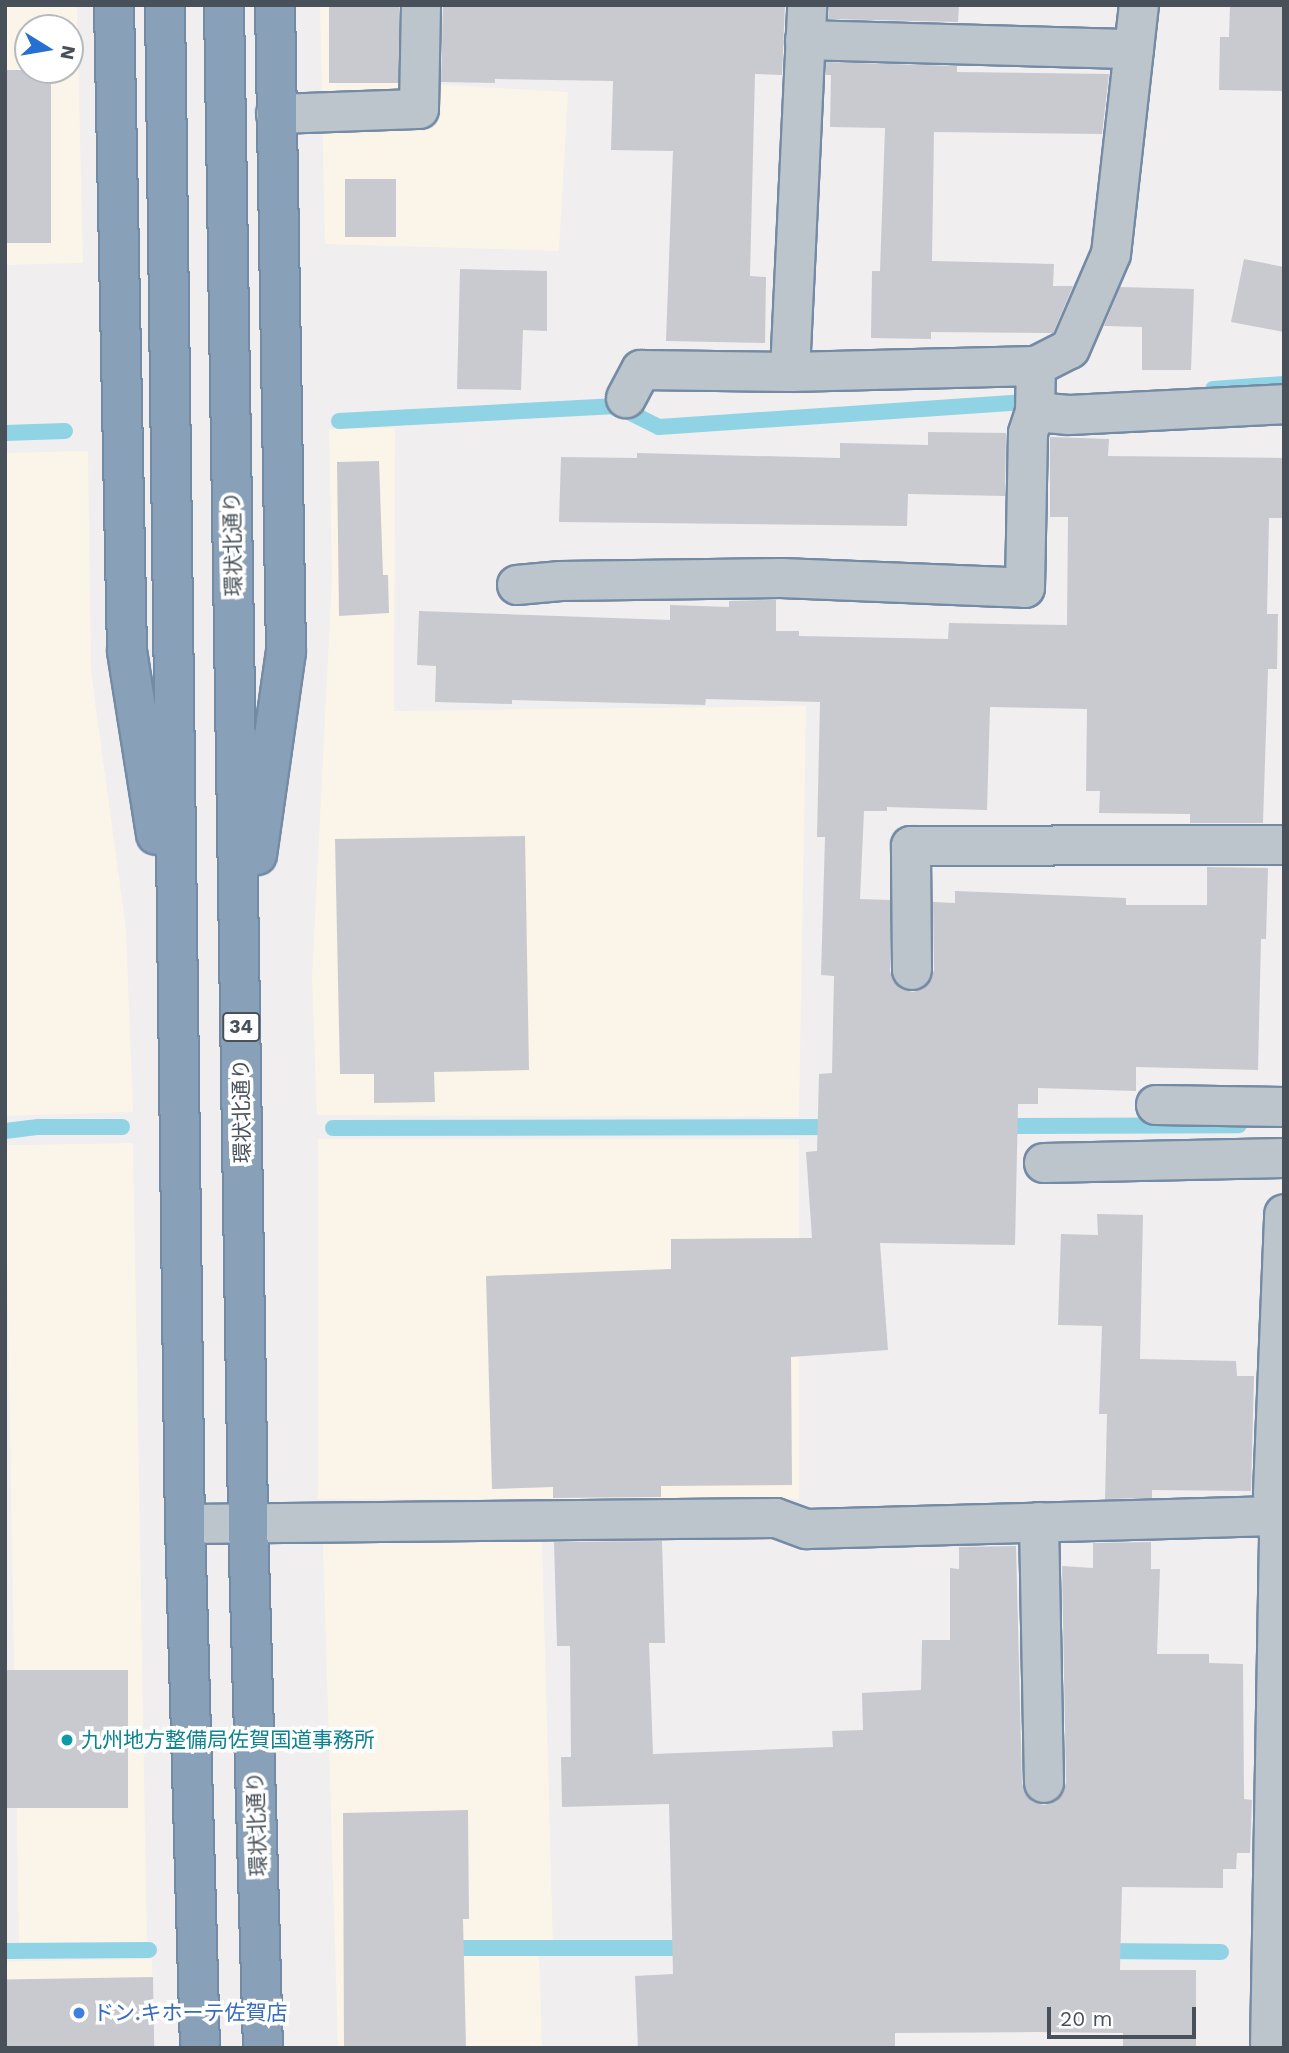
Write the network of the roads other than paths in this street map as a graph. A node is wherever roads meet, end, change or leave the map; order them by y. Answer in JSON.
{"nodes":[{"id":1,"x":114,"y":5,"type":"edge"},
{"id":2,"x":165,"y":5,"type":"edge"},
{"id":3,"x":224,"y":5,"type":"edge"},
{"id":4,"x":275,"y":5,"type":"edge"},
{"id":5,"x":421,"y":5,"type":"edge"},
{"id":6,"x":1139,"y":5,"type":"edge"},
{"id":7,"x":806,"y":23,"type":"edge"},
{"id":8,"x":1134,"y":49,"type":"junction"},
{"id":9,"x":276,"y":114,"type":"junction"},
{"id":10,"x":790,"y":372,"type":"junction"},
{"id":11,"x":1036,"y":387,"type":"junction"},
{"id":12,"x":626,"y":398,"type":"dead end"},
{"id":13,"x":1284,"y":404,"type":"edge"},
{"id":14,"x":517,"y":585,"type":"dead end"},
{"id":15,"x":1284,"y":845,"type":"edge"},
{"id":16,"x":912,"y":970,"type":"dead end"},
{"id":17,"x":177,"y":972,"type":"junction"},
{"id":18,"x":240,"y":975,"type":"junction"},
{"id":19,"x":1156,"y":1105,"type":"dead end"},
{"id":20,"x":1284,"y":1107,"type":"edge"},
{"id":21,"x":1284,"y":1158,"type":"edge"},
{"id":22,"x":1044,"y":1163,"type":"dead end"},
{"id":23,"x":1284,"y":1214,"type":"edge"},
{"id":24,"x":1280,"y":1516,"type":"edge"},
{"id":25,"x":248,"y":1522,"type":"junction"},
{"id":26,"x":1039,"y":1522,"type":"junction"},
{"id":27,"x":185,"y":1524,"type":"junction"},
{"id":28,"x":1280,"y":1782,"type":"edge"},
{"id":29,"x":1044,"y":1783,"type":"dead end"},
{"id":30,"x":200,"y":2048,"type":"edge"},
{"id":31,"x":263,"y":2048,"type":"edge"},
{"id":32,"x":1270,"y":2048,"type":"edge"}],
"edges":[{"from":1,"to":17,"type":"highway"},
{"from":2,"to":17,"type":"highway"},
{"from":3,"to":18,"type":"highway","name":"環状北通り","number":"34"},
{"from":4,"to":9,"type":"highway"},
{"from":5,"to":9,"type":"street"},
{"from":6,"to":8,"type":"street"},
{"from":7,"to":8,"type":"street"},
{"from":7,"to":10,"type":"street"},
{"from":8,"to":11,"type":"street"},
{"from":9,"to":18,"type":"highway"},
{"from":10,"to":11,"type":"street"},
{"from":10,"to":12,"type":"street"},
{"from":11,"to":13,"type":"street"},
{"from":11,"to":14,"type":"street"},
{"from":15,"to":16,"type":"street"},
{"from":17,"to":27,"type":"highway"},
{"from":18,"to":25,"type":"highway","name":"環状北通り","number":"34"},
{"from":19,"to":20,"type":"street"},
{"from":21,"to":22,"type":"street"},
{"from":23,"to":24,"type":"street"},
{"from":24,"to":26,"type":"street"},
{"from":24,"to":28,"type":"street"},
{"from":25,"to":26,"type":"street"},
{"from":25,"to":27,"type":"street"},
{"from":25,"to":31,"type":"highway","name":"環状北通り","number":"34"},
{"from":26,"to":29,"type":"street"},
{"from":27,"to":30,"type":"highway"},
{"from":28,"to":32,"type":"street"}]}
